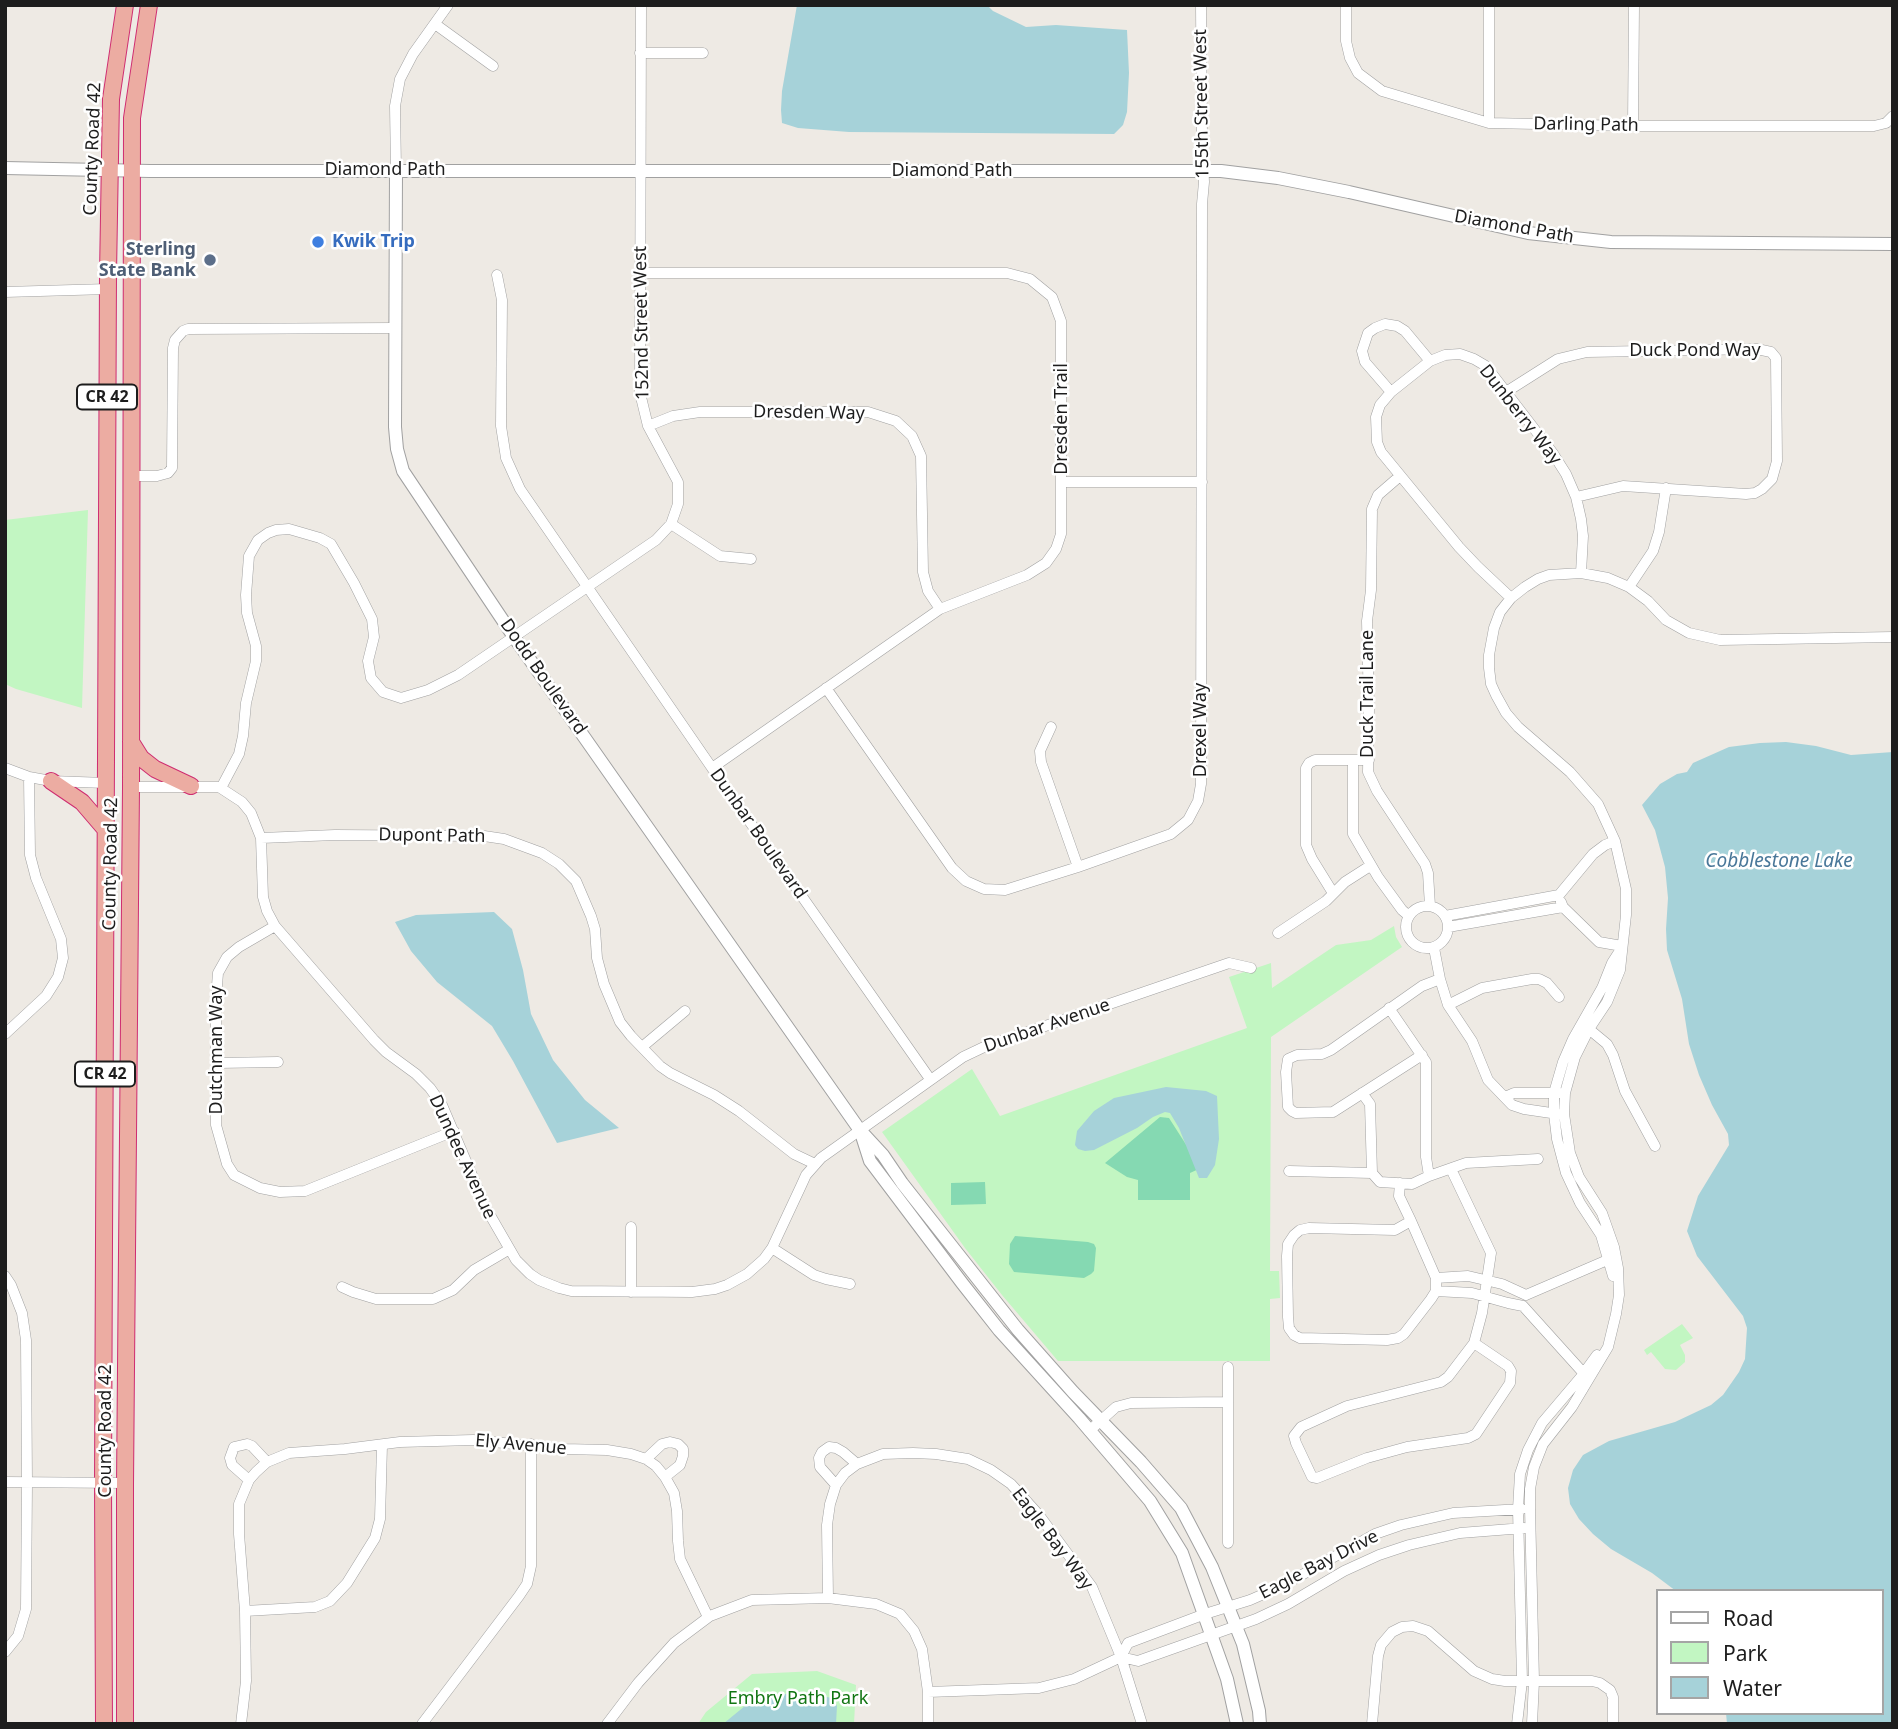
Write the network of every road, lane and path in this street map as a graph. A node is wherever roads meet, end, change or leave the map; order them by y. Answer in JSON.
{"nodes":[{"id":1,"x":125,"y":5,"type":"edge"},
{"id":2,"x":149,"y":5,"type":"edge"},
{"id":3,"x":448,"y":5,"type":"edge"},
{"id":4,"x":641,"y":5,"type":"edge"},
{"id":5,"x":1201,"y":5,"type":"edge"},
{"id":6,"x":1346,"y":5,"type":"edge"},
{"id":7,"x":1489,"y":5,"type":"edge"},
{"id":8,"x":1634,"y":5,"type":"edge"},
{"id":9,"x":435,"y":24,"type":"junction"},
{"id":10,"x":640,"y":53,"type":"junction"},
{"id":11,"x":704,"y":53,"type":"dead end"},
{"id":12,"x":493,"y":66,"type":"dead end"},
{"id":13,"x":1893,"y":116,"type":"edge"},
{"id":14,"x":1489,"y":123,"type":"junction"},
{"id":15,"x":1633,"y":125,"type":"junction"},
{"id":16,"x":5,"y":168,"type":"edge"},
{"id":17,"x":110,"y":170,"type":"junction"},
{"id":18,"x":396,"y":170,"type":"junction"},
{"id":19,"x":641,"y":170,"type":"junction"},
{"id":20,"x":132,"y":171,"type":"junction"},
{"id":21,"x":1203,"y":171,"type":"junction"},
{"id":22,"x":1202,"y":204,"type":"joint"},
{"id":23,"x":1893,"y":244,"type":"edge"},
{"id":24,"x":641,"y":273,"type":"junction"},
{"id":25,"x":497,"y":275,"type":"dead end"},
{"id":26,"x":108,"y":289,"type":"junction"},
{"id":27,"x":9,"y":292,"type":"edge"},
{"id":28,"x":395,"y":328,"type":"junction"},
{"id":29,"x":1430,"y":361,"type":"junction"},
{"id":30,"x":1506,"y":391,"type":"junction"},
{"id":31,"x":1391,"y":392,"type":"junction"},
{"id":32,"x":648,"y":426,"type":"junction"},
{"id":33,"x":132,"y":476,"type":"junction"},
{"id":34,"x":1400,"y":476,"type":"junction"},
{"id":35,"x":1062,"y":482,"type":"junction"},
{"id":36,"x":1202,"y":482,"type":"junction"},
{"id":37,"x":1667,"y":488,"type":"junction"},
{"id":38,"x":1576,"y":497,"type":"junction"},
{"id":39,"x":671,"y":524,"type":"junction"},
{"id":40,"x":751,"y":559,"type":"dead end"},
{"id":41,"x":1581,"y":573,"type":"junction"},
{"id":42,"x":1629,"y":587,"type":"junction"},
{"id":43,"x":586,"y":588,"type":"junction"},
{"id":44,"x":1511,"y":598,"type":"junction"},
{"id":45,"x":940,"y":609,"type":"junction"},
{"id":46,"x":514,"y":637,"type":"junction"},
{"id":47,"x":1893,"y":638,"type":"edge"},
{"id":48,"x":826,"y":688,"type":"junction"},
{"id":49,"x":1051,"y":727,"type":"dead end"},
{"id":50,"x":131,"y":742,"type":"junction"},
{"id":51,"x":107,"y":754,"type":"junction"},
{"id":52,"x":1353,"y":760,"type":"junction"},
{"id":53,"x":1369,"y":760,"type":"junction"},
{"id":54,"x":5,"y":768,"type":"edge"},
{"id":55,"x":712,"y":768,"type":"junction"},
{"id":56,"x":29,"y":777,"type":"junction"},
{"id":57,"x":51,"y":782,"type":"junction"},
{"id":58,"x":106,"y":783,"type":"junction"},
{"id":59,"x":191,"y":786,"type":"junction"},
{"id":60,"x":131,"y":787,"type":"junction"},
{"id":61,"x":221,"y":788,"type":"junction"},
{"id":62,"x":130,"y":820,"type":"junction"},
{"id":63,"x":106,"y":830,"type":"junction"},
{"id":64,"x":261,"y":838,"type":"junction"},
{"id":65,"x":1615,"y":841,"type":"junction"},
{"id":66,"x":1078,"y":866,"type":"junction"},
{"id":67,"x":1370,"y":866,"type":"junction"},
{"id":68,"x":1333,"y":893,"type":"junction"},
{"id":69,"x":1559,"y":895,"type":"junction"},
{"id":70,"x":1430,"y":906,"type":"junction"},
{"id":71,"x":1563,"y":908,"type":"junction"},
{"id":72,"x":1409,"y":916,"type":"junction"},
{"id":73,"x":1446,"y":921,"type":"junction"},
{"id":74,"x":275,"y":926,"type":"junction"},
{"id":75,"x":1278,"y":933,"type":"dead end"},
{"id":76,"x":1622,"y":947,"type":"junction"},
{"id":77,"x":1434,"y":948,"type":"junction"},
{"id":78,"x":1251,"y":968,"type":"dead end"},
{"id":79,"x":1440,"y":979,"type":"junction"},
{"id":80,"x":1559,"y":997,"type":"dead end"},
{"id":81,"x":1448,"y":1005,"type":"junction"},
{"id":82,"x":1389,"y":1008,"type":"junction"},
{"id":83,"x":685,"y":1011,"type":"dead end"},
{"id":84,"x":1585,"y":1027,"type":"junction"},
{"id":85,"x":5,"y":1034,"type":"edge"},
{"id":86,"x":642,"y":1047,"type":"junction"},
{"id":87,"x":1422,"y":1055,"type":"junction"},
{"id":88,"x":278,"y":1062,"type":"dead end"},
{"id":89,"x":217,"y":1063,"type":"junction"},
{"id":90,"x":930,"y":1079,"type":"junction"},
{"id":91,"x":1362,"y":1093,"type":"junction"},
{"id":92,"x":1559,"y":1093,"type":"junction"},
{"id":93,"x":1506,"y":1097,"type":"junction"},
{"id":94,"x":1559,"y":1114,"type":"junction"},
{"id":95,"x":859,"y":1129,"type":"junction"},
{"id":96,"x":454,"y":1131,"type":"junction"},
{"id":97,"x":1655,"y":1146,"type":"dead end"},
{"id":98,"x":1538,"y":1159,"type":"dead end"},
{"id":99,"x":815,"y":1164,"type":"junction"},
{"id":100,"x":1451,"y":1169,"type":"junction"},
{"id":101,"x":1289,"y":1171,"type":"dead end"},
{"id":102,"x":1372,"y":1173,"type":"junction"},
{"id":103,"x":1429,"y":1175,"type":"junction"},
{"id":104,"x":1580,"y":1179,"type":"junction"},
{"id":105,"x":1400,"y":1183,"type":"junction"},
{"id":106,"x":1570,"y":1184,"type":"junction"},
{"id":107,"x":1411,"y":1221,"type":"junction"},
{"id":108,"x":631,"y":1227,"type":"dead end"},
{"id":109,"x":772,"y":1248,"type":"junction"},
{"id":110,"x":508,"y":1250,"type":"junction"},
{"id":111,"x":1612,"y":1258,"type":"junction"},
{"id":112,"x":5,"y":1276,"type":"edge"},
{"id":113,"x":1436,"y":1278,"type":"junction"},
{"id":114,"x":1486,"y":1280,"type":"junction"},
{"id":115,"x":850,"y":1283,"type":"dead end"},
{"id":116,"x":342,"y":1287,"type":"dead end"},
{"id":117,"x":1436,"y":1291,"type":"junction"},
{"id":118,"x":631,"y":1292,"type":"junction"},
{"id":119,"x":1484,"y":1296,"type":"junction"},
{"id":120,"x":1525,"y":1300,"type":"junction"},
{"id":121,"x":1475,"y":1343,"type":"junction"},
{"id":122,"x":1228,"y":1367,"type":"dead end"},
{"id":123,"x":1586,"y":1376,"type":"junction"},
{"id":124,"x":1228,"y":1402,"type":"junction"},
{"id":125,"x":1101,"y":1421,"type":"junction"},
{"id":126,"x":1089,"y":1431,"type":"junction"},
{"id":127,"x":1533,"y":1438,"type":"junction"},
{"id":128,"x":531,"y":1444,"type":"junction"},
{"id":129,"x":1543,"y":1444,"type":"junction"},
{"id":130,"x":382,"y":1445,"type":"junction"},
{"id":131,"x":646,"y":1459,"type":"junction"},
{"id":132,"x":267,"y":1462,"type":"junction"},
{"id":133,"x":857,"y":1464,"type":"junction"},
{"id":134,"x":665,"y":1477,"type":"junction"},
{"id":135,"x":249,"y":1480,"type":"junction"},
{"id":136,"x":5,"y":1482,"type":"edge"},
{"id":137,"x":27,"y":1483,"type":"junction"},
{"id":138,"x":103,"y":1483,"type":"junction"},
{"id":139,"x":125,"y":1483,"type":"junction"},
{"id":140,"x":836,"y":1485,"type":"junction"},
{"id":141,"x":1530,"y":1508,"type":"junction"},
{"id":142,"x":1518,"y":1509,"type":"junction"},
{"id":143,"x":1518,"y":1528,"type":"junction"},
{"id":144,"x":1530,"y":1528,"type":"junction"},
{"id":145,"x":1228,"y":1544,"type":"dead end"},
{"id":146,"x":828,"y":1598,"type":"junction"},
{"id":147,"x":1228,"y":1608,"type":"junction"},
{"id":148,"x":245,"y":1611,"type":"junction"},
{"id":149,"x":1205,"y":1614,"type":"junction"},
{"id":150,"x":708,"y":1617,"type":"junction"},
{"id":151,"x":1235,"y":1626,"type":"junction"},
{"id":152,"x":1212,"y":1634,"type":"junction"},
{"id":153,"x":5,"y":1653,"type":"edge"},
{"id":154,"x":1121,"y":1657,"type":"junction"},
{"id":155,"x":1522,"y":1681,"type":"junction"},
{"id":156,"x":1534,"y":1681,"type":"junction"},
{"id":157,"x":928,"y":1692,"type":"junction"},
{"id":158,"x":104,"y":1724,"type":"edge"},
{"id":159,"x":125,"y":1724,"type":"edge"},
{"id":160,"x":241,"y":1724,"type":"edge"},
{"id":161,"x":422,"y":1724,"type":"edge"},
{"id":162,"x":607,"y":1724,"type":"edge"},
{"id":163,"x":928,"y":1724,"type":"edge"},
{"id":164,"x":1142,"y":1724,"type":"edge"},
{"id":165,"x":1237,"y":1724,"type":"edge"},
{"id":166,"x":1260,"y":1724,"type":"edge"},
{"id":167,"x":1372,"y":1724,"type":"edge"},
{"id":168,"x":1517,"y":1724,"type":"edge"},
{"id":169,"x":1532,"y":1724,"type":"edge"},
{"id":170,"x":1614,"y":1724,"type":"edge"}],
"edges":[{"from":1,"to":17,"type":"highway","name":"County Road 42","number":"CR 42"},
{"from":2,"to":20,"type":"highway","name":"County Road 42","number":"CR 42"},
{"from":3,"to":9,"type":"street"},
{"from":4,"to":10,"type":"street","name":"152nd Street West"},
{"from":5,"to":21,"type":"street","name":"155th Street West"},
{"from":6,"to":14,"type":"street","name":"Darling Path"},
{"from":7,"to":14,"type":"street"},
{"from":8,"to":15,"type":"street"},
{"from":9,"to":12,"type":"street"},
{"from":9,"to":18,"type":"street"},
{"from":10,"to":11,"type":"street"},
{"from":10,"to":19,"type":"street","name":"152nd Street West"},
{"from":13,"to":15,"type":"street","name":"Darling Path"},
{"from":14,"to":15,"type":"street","name":"Darling Path"},
{"from":16,"to":17,"type":"street","name":"Diamond Path"},
{"from":17,"to":20,"type":"street","name":"Diamond Path"},
{"from":17,"to":26,"type":"highway","name":"County Road 42","number":"CR 42"},
{"from":18,"to":19,"type":"street","name":"Diamond Path"},
{"from":18,"to":20,"type":"street","name":"Diamond Path"},
{"from":18,"to":28,"type":"street","name":"Dodd Boulevard"},
{"from":19,"to":21,"type":"street","name":"Diamond Path"},
{"from":19,"to":24,"type":"street","name":"152nd Street West"},
{"from":20,"to":33,"type":"highway","name":"County Road 42","number":"CR 42"},
{"from":21,"to":22,"type":"street","name":"155th Street West"},
{"from":21,"to":23,"type":"street","name":"Diamond Path"},
{"from":22,"to":36,"type":"street","name":"Drexel Way"},
{"from":24,"to":32,"type":"street","name":"152nd Street West"},
{"from":24,"to":35,"type":"street","name":"Dresden Trail"},
{"from":25,"to":43,"type":"street","name":"Dunbar Boulevard"},
{"from":26,"to":27,"type":"street"},
{"from":26,"to":51,"type":"highway","name":"County Road 42","number":"CR 42"},
{"from":28,"to":33,"type":"street"},
{"from":28,"to":46,"type":"street","name":"Dodd Boulevard"},
{"from":29,"to":30,"type":"street","name":"Dunberry Way"},
{"from":29,"to":31,"type":"street","name":"Dunberry Way"},
{"from":29,"to":31,"type":"street"},
{"from":30,"to":37,"type":"street","name":"Duck Pond Way"},
{"from":30,"to":38,"type":"street","name":"Dunberry Way"},
{"from":31,"to":34,"type":"street","name":"Dunberry Way"},
{"from":32,"to":39,"type":"street","name":"152nd Street West"},
{"from":32,"to":45,"type":"street","name":"Dresden Way"},
{"from":33,"to":50,"type":"highway","name":"County Road 42","number":"CR 42"},
{"from":34,"to":44,"type":"street","name":"Dunberry Way"},
{"from":34,"to":53,"type":"street","name":"Duck Trail Lane"},
{"from":35,"to":36,"type":"street"},
{"from":35,"to":45,"type":"street","name":"Dresden Trail"},
{"from":36,"to":66,"type":"street","name":"Drexel Way"},
{"from":37,"to":38,"type":"street","name":"Duck Pond Way"},
{"from":37,"to":42,"type":"street"},
{"from":38,"to":41,"type":"street","name":"Dunberry Way"},
{"from":39,"to":40,"type":"street"},
{"from":39,"to":43,"type":"street"},
{"from":41,"to":42,"type":"street"},
{"from":41,"to":44,"type":"street"},
{"from":42,"to":47,"type":"street"},
{"from":43,"to":46,"type":"street"},
{"from":43,"to":55,"type":"street","name":"Dunbar Boulevard"},
{"from":44,"to":65,"type":"street"},
{"from":45,"to":48,"type":"street","name":"Dresden Trail"},
{"from":46,"to":61,"type":"street"},
{"from":46,"to":95,"type":"street","name":"Dodd Boulevard"},
{"from":48,"to":55,"type":"street","name":"Dresden Trail"},
{"from":48,"to":66,"type":"street","name":"Drexel Way"},
{"from":49,"to":66,"type":"street"},
{"from":50,"to":59,"type":"highway"},
{"from":50,"to":60,"type":"highway","name":"County Road 42","number":"CR 42"},
{"from":51,"to":58,"type":"highway","name":"County Road 42","number":"CR 42"},
{"from":51,"to":60,"type":"highway"},
{"from":52,"to":53,"type":"street"},
{"from":52,"to":67,"type":"street"},
{"from":52,"to":68,"type":"street"},
{"from":53,"to":70,"type":"street","name":"Duck Trail Lane"},
{"from":54,"to":56,"type":"street"},
{"from":55,"to":90,"type":"street","name":"Dunbar Boulevard"},
{"from":56,"to":57,"type":"street"},
{"from":56,"to":85,"type":"street"},
{"from":57,"to":58,"type":"street"},
{"from":57,"to":63,"type":"highway"},
{"from":58,"to":62,"type":"highway"},
{"from":58,"to":63,"type":"highway","name":"County Road 42","number":"CR 42"},
{"from":59,"to":60,"type":"street"},
{"from":59,"to":61,"type":"street"},
{"from":60,"to":62,"type":"highway","name":"County Road 42","number":"CR 42"},
{"from":61,"to":64,"type":"street","name":"Dundee Avenue"},
{"from":62,"to":139,"type":"highway","name":"County Road 42","number":"CR 42"},
{"from":63,"to":138,"type":"highway","name":"County Road 42","number":"CR 42"},
{"from":64,"to":74,"type":"street","name":"Dundee Avenue"},
{"from":64,"to":86,"type":"street","name":"Dupont Path"},
{"from":65,"to":69,"type":"street"},
{"from":65,"to":76,"type":"street"},
{"from":67,"to":68,"type":"street"},
{"from":67,"to":72,"type":"street"},
{"from":68,"to":75,"type":"street"},
{"from":69,"to":71,"type":"street"},
{"from":69,"to":73,"type":"street"},
{"from":70,"to":72,"type":"street"},
{"from":70,"to":73,"type":"street"},
{"from":71,"to":73,"type":"street"},
{"from":71,"to":76,"type":"street"},
{"from":72,"to":77,"type":"street"},
{"from":73,"to":77,"type":"street"},
{"from":74,"to":89,"type":"street","name":"Dutchman Way"},
{"from":74,"to":96,"type":"street","name":"Dundee Avenue"},
{"from":76,"to":84,"type":"street"},
{"from":77,"to":79,"type":"street"},
{"from":78,"to":90,"type":"street","name":"Dunbar Avenue"},
{"from":79,"to":81,"type":"street"},
{"from":79,"to":82,"type":"street"},
{"from":80,"to":81,"type":"street"},
{"from":81,"to":93,"type":"street"},
{"from":82,"to":87,"type":"street"},
{"from":82,"to":91,"type":"street"},
{"from":83,"to":86,"type":"street"},
{"from":84,"to":92,"type":"street"},
{"from":84,"to":97,"type":"street"},
{"from":86,"to":99,"type":"street","name":"Dupont Path"},
{"from":87,"to":91,"type":"street"},
{"from":87,"to":103,"type":"street"},
{"from":88,"to":89,"type":"street"},
{"from":89,"to":96,"type":"street","name":"Dutchman Way"},
{"from":90,"to":95,"type":"street","name":"Dunbar Avenue"},
{"from":91,"to":102,"type":"street"},
{"from":92,"to":93,"type":"street"},
{"from":92,"to":94,"type":"street"},
{"from":93,"to":94,"type":"street"},
{"from":94,"to":104,"type":"street"},
{"from":94,"to":106,"type":"street"},
{"from":95,"to":99,"type":"street","name":"Dundee Avenue"},
{"from":95,"to":125,"type":"street"},
{"from":95,"to":126,"type":"street"},
{"from":96,"to":110,"type":"street","name":"Dundee Avenue"},
{"from":98,"to":100,"type":"street"},
{"from":99,"to":109,"type":"street","name":"Dundee Avenue"},
{"from":100,"to":103,"type":"street"},
{"from":100,"to":114,"type":"street"},
{"from":101,"to":102,"type":"street"},
{"from":102,"to":105,"type":"street"},
{"from":103,"to":105,"type":"street"},
{"from":104,"to":106,"type":"street"},
{"from":104,"to":111,"type":"street"},
{"from":105,"to":107,"type":"street"},
{"from":106,"to":111,"type":"street"},
{"from":107,"to":113,"type":"street"},
{"from":107,"to":117,"type":"street"},
{"from":108,"to":118,"type":"street"},
{"from":109,"to":115,"type":"street"},
{"from":109,"to":118,"type":"street","name":"Dundee Avenue"},
{"from":110,"to":116,"type":"street"},
{"from":110,"to":118,"type":"street","name":"Dundee Avenue"},
{"from":111,"to":120,"type":"street"},
{"from":111,"to":123,"type":"street"},
{"from":112,"to":137,"type":"street"},
{"from":113,"to":114,"type":"street"},
{"from":113,"to":117,"type":"street"},
{"from":114,"to":119,"type":"street"},
{"from":114,"to":120,"type":"street"},
{"from":117,"to":119,"type":"street"},
{"from":119,"to":120,"type":"street"},
{"from":119,"to":121,"type":"street"},
{"from":120,"to":123,"type":"street"},
{"from":121,"to":121,"type":"street"},
{"from":122,"to":124,"type":"street"},
{"from":123,"to":127,"type":"street"},
{"from":123,"to":129,"type":"street"},
{"from":124,"to":125,"type":"street"},
{"from":124,"to":145,"type":"street"},
{"from":125,"to":126,"type":"street"},
{"from":125,"to":147,"type":"street"},
{"from":126,"to":149,"type":"street"},
{"from":127,"to":129,"type":"street"},
{"from":127,"to":142,"type":"street"},
{"from":128,"to":130,"type":"street","name":"Ely Avenue"},
{"from":128,"to":131,"type":"street","name":"Ely Avenue"},
{"from":128,"to":161,"type":"street"},
{"from":129,"to":141,"type":"street"},
{"from":130,"to":132,"type":"street","name":"Ely Avenue"},
{"from":130,"to":148,"type":"street"},
{"from":131,"to":134,"type":"street","name":"Ely Avenue"},
{"from":131,"to":134,"type":"street"},
{"from":132,"to":135,"type":"street","name":"Ely Avenue"},
{"from":132,"to":135,"type":"street"},
{"from":133,"to":140,"type":"street","name":"Eagle Bay Way"},
{"from":133,"to":140,"type":"street"},
{"from":133,"to":154,"type":"street","name":"Eagle Bay Way"},
{"from":134,"to":150,"type":"street","name":"Ely Avenue"},
{"from":135,"to":148,"type":"street","name":"Ely Avenue"},
{"from":136,"to":137,"type":"street"},
{"from":137,"to":138,"type":"street"},
{"from":137,"to":153,"type":"street"},
{"from":138,"to":139,"type":"street"},
{"from":138,"to":158,"type":"highway","name":"County Road 42","number":"CR 42"},
{"from":139,"to":159,"type":"highway","name":"County Road 42","number":"CR 42"},
{"from":140,"to":146,"type":"street"},
{"from":141,"to":142,"type":"street","name":"Eagle Bay Drive"},
{"from":141,"to":144,"type":"street"},
{"from":142,"to":143,"type":"street"},
{"from":142,"to":147,"type":"street","name":"Eagle Bay Drive"},
{"from":143,"to":144,"type":"street","name":"Eagle Bay Drive"},
{"from":143,"to":151,"type":"street","name":"Eagle Bay Drive"},
{"from":143,"to":155,"type":"street"},
{"from":144,"to":156,"type":"street"},
{"from":146,"to":150,"type":"street"},
{"from":146,"to":157,"type":"street"},
{"from":147,"to":149,"type":"street","name":"Eagle Bay Drive"},
{"from":147,"to":151,"type":"street"},
{"from":148,"to":160,"type":"street","name":"Ely Avenue"},
{"from":149,"to":152,"type":"street"},
{"from":149,"to":154,"type":"street","name":"Eagle Bay Drive"},
{"from":150,"to":162,"type":"street"},
{"from":151,"to":152,"type":"street","name":"Eagle Bay Drive"},
{"from":151,"to":166,"type":"street"},
{"from":152,"to":154,"type":"street","name":"Eagle Bay Drive"},
{"from":152,"to":165,"type":"street"},
{"from":154,"to":157,"type":"street","name":"Eagle Bay Drive"},
{"from":154,"to":164,"type":"street","name":"Eagle Bay Way"},
{"from":155,"to":156,"type":"street"},
{"from":155,"to":167,"type":"street"},
{"from":155,"to":168,"type":"street"},
{"from":156,"to":169,"type":"street"},
{"from":156,"to":170,"type":"street"},
{"from":157,"to":163,"type":"street"}]}
